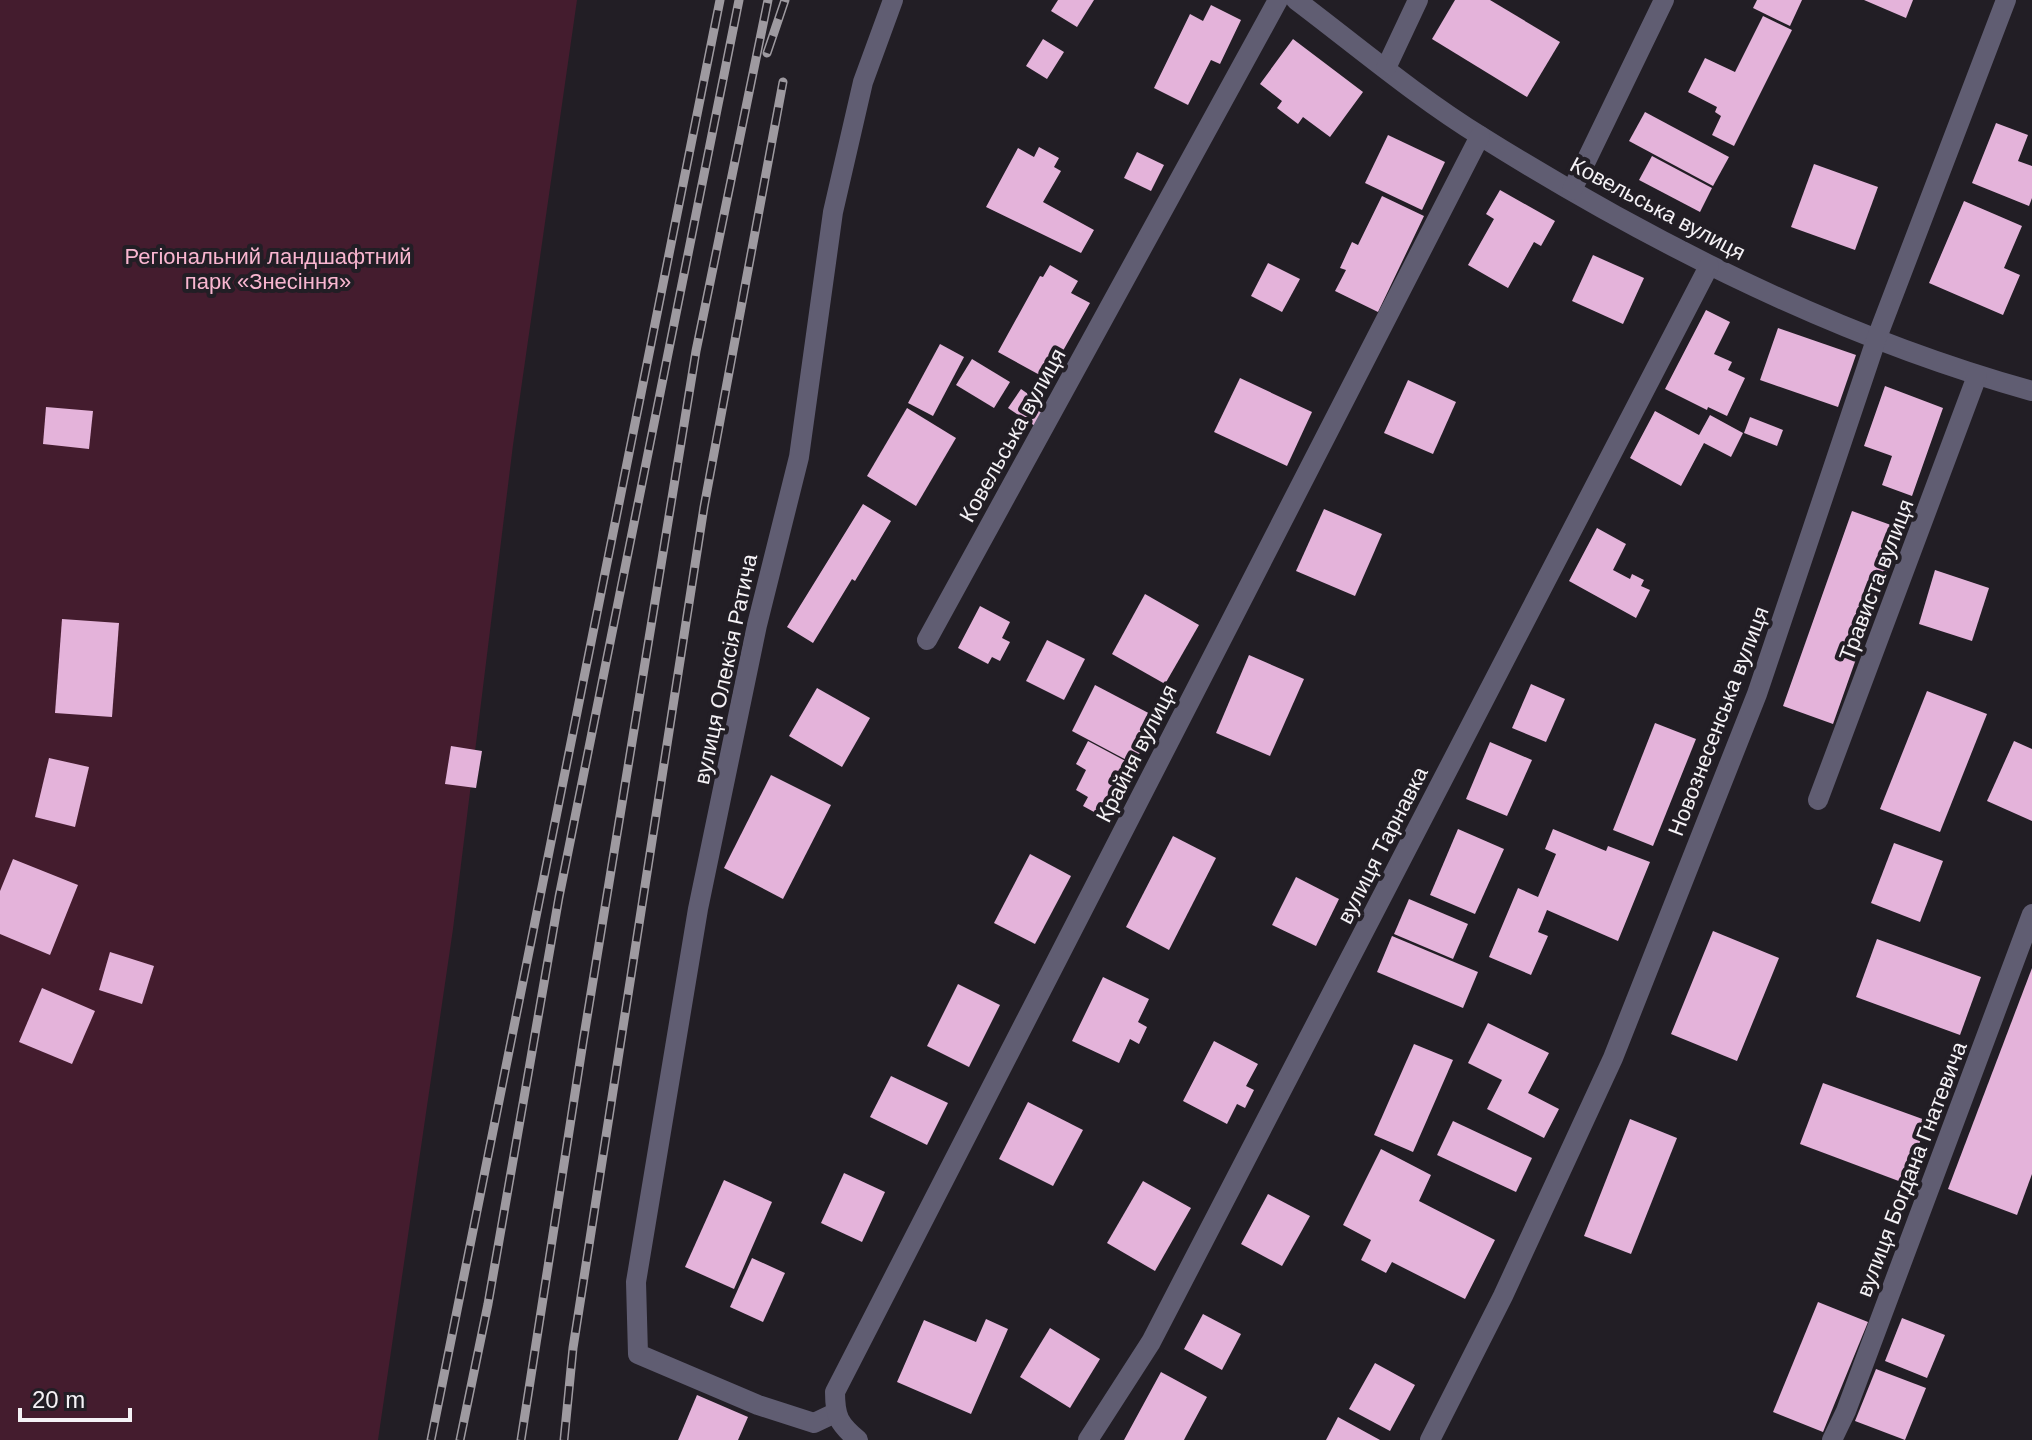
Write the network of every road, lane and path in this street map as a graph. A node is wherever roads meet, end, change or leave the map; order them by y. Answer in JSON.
{"nodes":[{"id":1,"x":893,"y":0,"type":"edge"},
{"id":2,"x":1278,"y":0,"type":"edge"},
{"id":3,"x":1296,"y":0,"type":"edge"},
{"id":4,"x":1418,"y":0,"type":"edge"},
{"id":5,"x":1664,"y":0,"type":"edge"},
{"id":6,"x":2006,"y":0,"type":"edge"},
{"id":7,"x":1386,"y":68,"type":"junction"},
{"id":8,"x":1480,"y":136,"type":"junction"},
{"id":9,"x":1572,"y":190,"type":"junction"},
{"id":10,"x":1709,"y":266,"type":"junction"},
{"id":11,"x":1876,"y":340,"type":"junction"},
{"id":12,"x":1977,"y":376,"type":"junction"},
{"id":13,"x":2032,"y":391,"type":"edge"},
{"id":14,"x":927,"y":640,"type":"dead end"},
{"id":15,"x":1818,"y":800,"type":"dead end"},
{"id":16,"x":2032,"y":914,"type":"edge"},
{"id":17,"x":835,"y":1413,"type":"junction"},
{"id":18,"x":858,"y":1440,"type":"edge"},
{"id":19,"x":1088,"y":1440,"type":"edge"},
{"id":20,"x":1430,"y":1440,"type":"edge"},
{"id":21,"x":1832,"y":1440,"type":"edge"}],
"edges":[{"from":1,"to":17,"type":"street","name":"вулиця Олексія Ратича"},
{"from":2,"to":14,"type":"street","name":"Ковельська вулиця"},
{"from":3,"to":7,"type":"street","name":"Ковельська вулиця"},
{"from":4,"to":7,"type":"street"},
{"from":5,"to":9,"type":"street"},
{"from":6,"to":11,"type":"street","name":"Новознесенська вулиця"},
{"from":7,"to":8,"type":"street","name":"Ковельська вулиця"},
{"from":8,"to":9,"type":"street","name":"Ковельська вулиця"},
{"from":8,"to":17,"type":"street","name":"Крайня вулиця"},
{"from":9,"to":10,"type":"street","name":"Ковельська вулиця"},
{"from":10,"to":11,"type":"street","name":"Ковельська вулиця"},
{"from":10,"to":19,"type":"street","name":"вулиця Тарнавка"},
{"from":11,"to":12,"type":"street","name":"Ковельська вулиця"},
{"from":11,"to":20,"type":"street","name":"Новознесенська вулиця"},
{"from":12,"to":13,"type":"street","name":"Ковельська вулиця"},
{"from":12,"to":15,"type":"street","name":"Трависта вулиця"},
{"from":16,"to":21,"type":"street","name":"вулиця Богдана Гнатевича"},
{"from":17,"to":18,"type":"street"}]}
